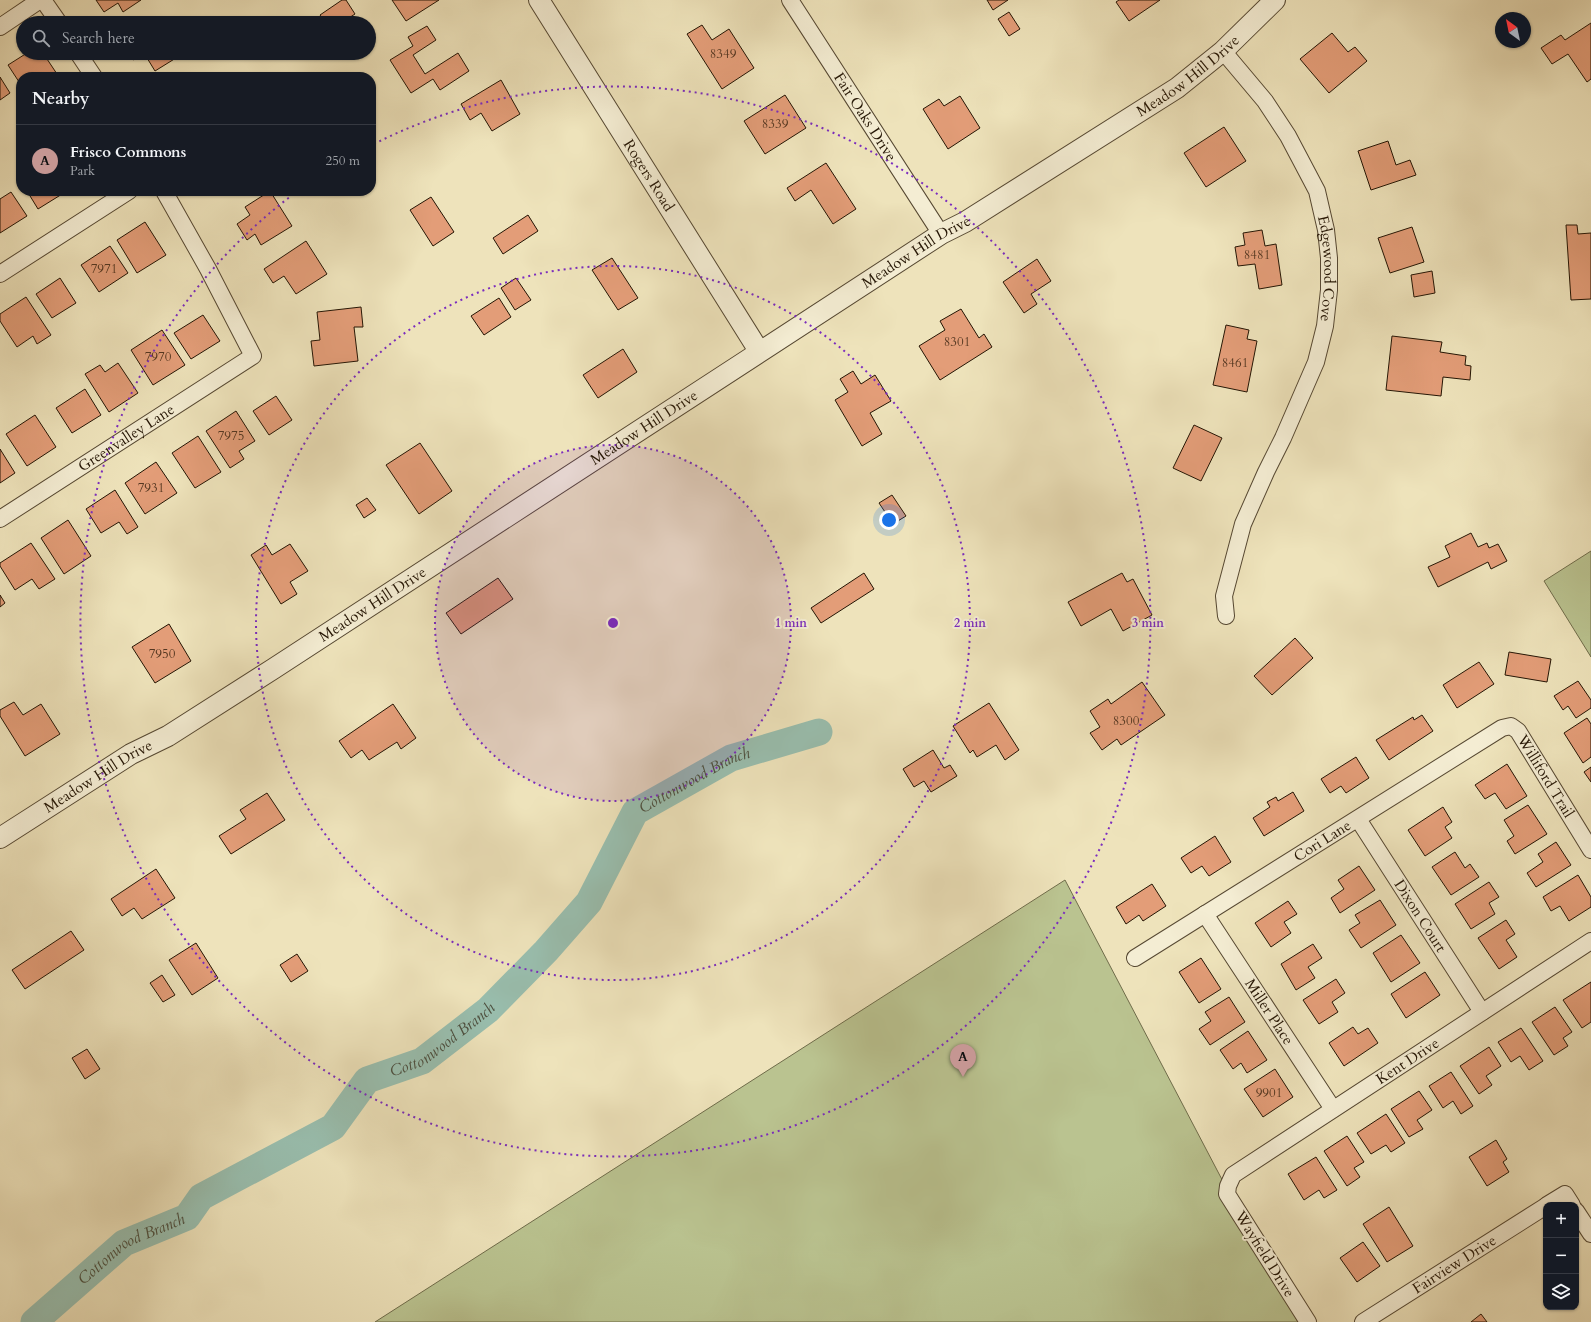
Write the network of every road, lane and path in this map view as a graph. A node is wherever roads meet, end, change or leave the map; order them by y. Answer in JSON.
{"nodes":[{"id":1,"x":40,"y":0,"type":"edge"},
{"id":2,"x":43,"y":0,"type":"edge"},
{"id":3,"x":539,"y":0,"type":"edge"},
{"id":4,"x":790,"y":0,"type":"edge"},
{"id":5,"x":1275,"y":0,"type":"edge"},
{"id":6,"x":16,"y":16,"type":"edge"},
{"id":7,"x":16,"y":16,"type":"edge"},
{"id":8,"x":53,"y":16,"type":"edge"},
{"id":9,"x":0,"y":27,"type":"edge"},
{"id":10,"x":1223,"y":51,"type":"junction"},
{"id":11,"x":83,"y":60,"type":"edge"},
{"id":12,"x":91,"y":72,"type":"edge"},
{"id":13,"x":121,"y":196,"type":"edge"},
{"id":14,"x":167,"y":196,"type":"edge"},
{"id":15,"x":941,"y":234,"type":"junction"},
{"id":16,"x":0,"y":274,"type":"edge"},
{"id":17,"x":759,"y":351,"type":"junction"},
{"id":18,"x":0,"y":519,"type":"edge"},
{"id":19,"x":1226,"y":616,"type":"dead end"},
{"id":20,"x":1511,"y":726,"type":"joint"},
{"id":21,"x":1358,"y":819,"type":"junction"},
{"id":22,"x":0,"y":838,"type":"edge"},
{"id":23,"x":1591,"y":850,"type":"edge"},
{"id":24,"x":1205,"y":914,"type":"junction"},
{"id":25,"x":1591,"y":941,"type":"edge"},
{"id":26,"x":1135,"y":958,"type":"dead end"},
{"id":27,"x":1482,"y":1012,"type":"junction"},
{"id":28,"x":1333,"y":1109,"type":"junction"},
{"id":29,"x":1228,"y":1186,"type":"joint"},
{"id":30,"x":1569,"y":1199,"type":"edge"},
{"id":31,"x":1558,"y":1202,"type":"edge"},
{"id":32,"x":1543,"y":1208,"type":"edge"},
{"id":33,"x":1579,"y":1216,"type":"edge"},
{"id":34,"x":1591,"y":1234,"type":"edge"},
{"id":35,"x":1308,"y":1322,"type":"edge"},
{"id":36,"x":1363,"y":1322,"type":"edge"}],
"edges":[{"from":1,"to":6,"type":"street"},
{"from":2,"to":8,"type":"street"},
{"from":3,"to":17,"type":"street","name":"Rogers Road"},
{"from":4,"to":15,"type":"street","name":"Fair Oaks Drive"},
{"from":5,"to":10,"type":"street","name":"Meadow Hill Drive"},
{"from":7,"to":9,"type":"street"},
{"from":10,"to":15,"type":"street","name":"Meadow Hill Drive"},
{"from":10,"to":19,"type":"street","name":"Edgewood Cove"},
{"from":11,"to":12,"type":"street"},
{"from":13,"to":16,"type":"street"},
{"from":14,"to":18,"type":"street","name":"Greenvalley Lane"},
{"from":15,"to":17,"type":"street","name":"Meadow Hill Drive"},
{"from":17,"to":22,"type":"street","name":"Meadow Hill Drive"},
{"from":20,"to":21,"type":"street","name":"Cori Lane"},
{"from":20,"to":23,"type":"street","name":"Williford Trail"},
{"from":21,"to":24,"type":"street","name":"Cori Lane"},
{"from":21,"to":27,"type":"street","name":"Dixon Court"},
{"from":24,"to":26,"type":"street","name":"Cori Lane"},
{"from":24,"to":28,"type":"street","name":"Miller Place"},
{"from":25,"to":27,"type":"street","name":"Kent Drive"},
{"from":27,"to":28,"type":"street","name":"Kent Drive"},
{"from":28,"to":29,"type":"street","name":"Kent Drive"},
{"from":29,"to":35,"type":"street","name":"Wayfield Drive"},
{"from":30,"to":31,"type":"street","name":"Fairview Drive"},
{"from":32,"to":36,"type":"street","name":"Fairview Drive"},
{"from":33,"to":34,"type":"street"}]}
